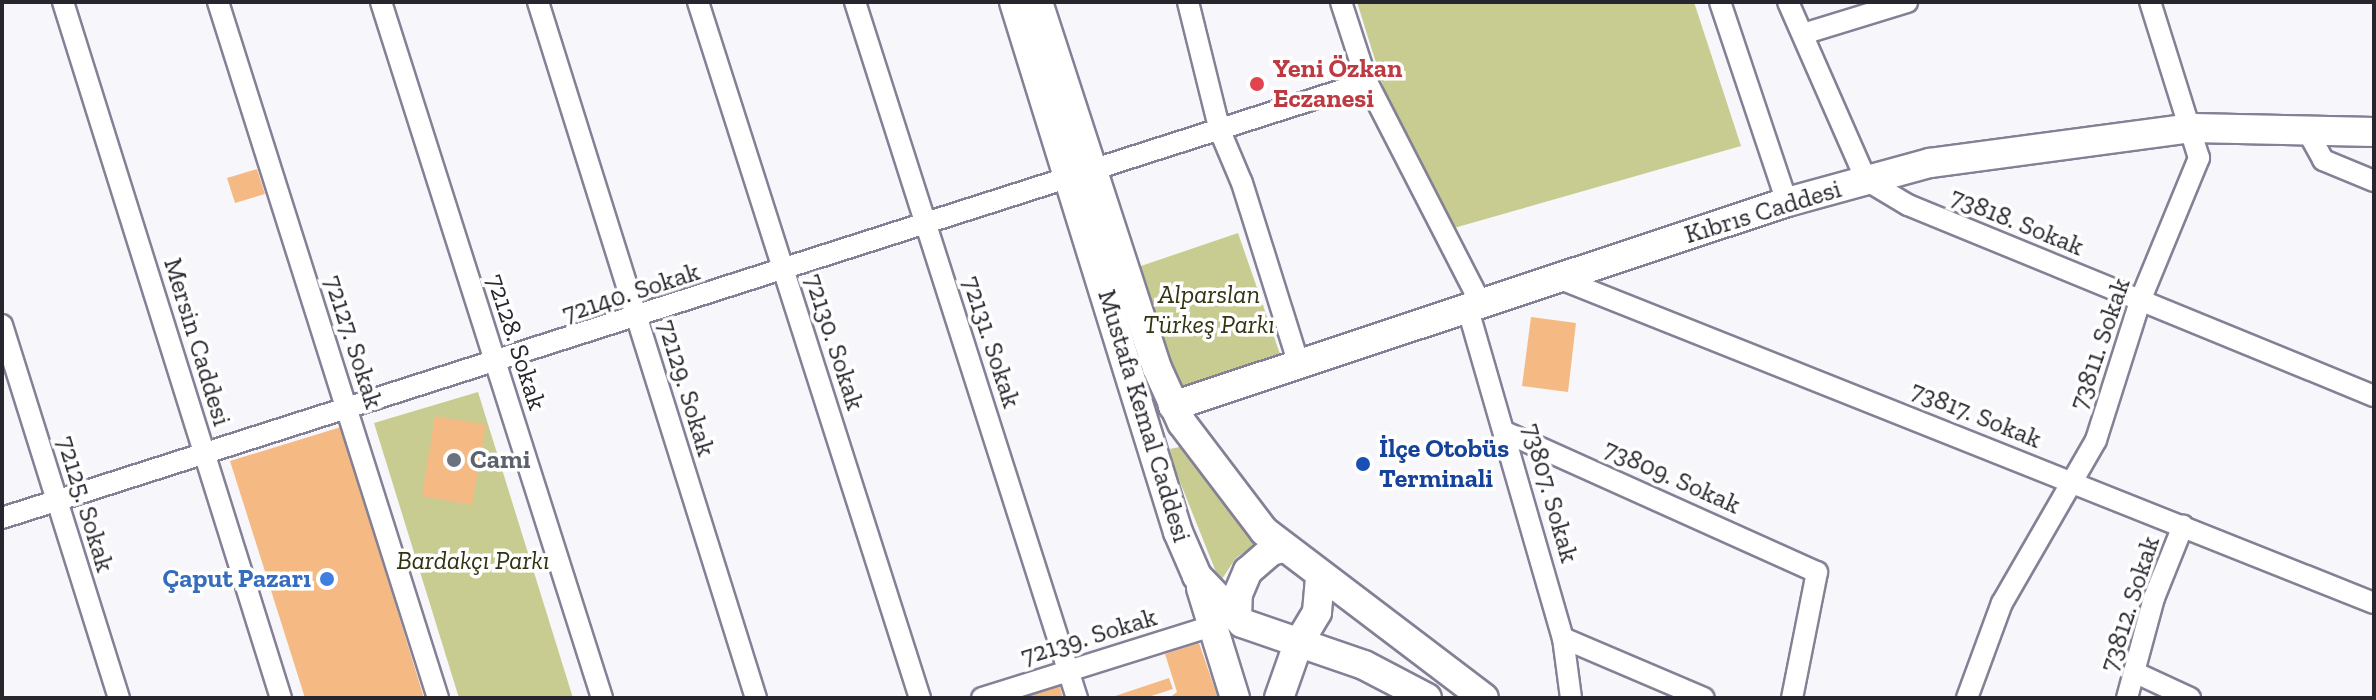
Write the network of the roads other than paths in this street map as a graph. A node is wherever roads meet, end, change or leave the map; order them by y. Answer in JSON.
{"nodes":[{"id":1,"x":63,"y":2,"type":"edge"},
{"id":2,"x":218,"y":2,"type":"edge"},
{"id":3,"x":381,"y":2,"type":"edge"},
{"id":4,"x":538,"y":2,"type":"edge"},
{"id":5,"x":698,"y":2,"type":"edge"},
{"id":6,"x":855,"y":2,"type":"edge"},
{"id":7,"x":1014,"y":2,"type":"edge"},
{"id":8,"x":1038,"y":2,"type":"edge"},
{"id":9,"x":1188,"y":2,"type":"edge"},
{"id":10,"x":1341,"y":2,"type":"edge"},
{"id":11,"x":1720,"y":2,"type":"edge"},
{"id":12,"x":1788,"y":2,"type":"edge"},
{"id":13,"x":1907,"y":2,"type":"edge"},
{"id":14,"x":2150,"y":2,"type":"edge"},
{"id":15,"x":1803,"y":34,"type":"junction"},
{"id":16,"x":1367,"y":82,"type":"junction"},
{"id":17,"x":2305,"y":127,"type":"junction"},
{"id":18,"x":2193,"y":128,"type":"junction"},
{"id":19,"x":1220,"y":131,"type":"junction"},
{"id":20,"x":2374,"y":132,"type":"edge"},
{"id":21,"x":1082,"y":175,"type":"junction"},
{"id":22,"x":1866,"y":180,"type":"junction"},
{"id":23,"x":2374,"y":181,"type":"edge"},
{"id":24,"x":1787,"y":202,"type":"junction"},
{"id":25,"x":926,"y":225,"type":"junction"},
{"id":26,"x":784,"y":271,"type":"junction"},
{"id":27,"x":1558,"y":278,"type":"junction"},
{"id":28,"x":2140,"y":301,"type":"junction"},
{"id":29,"x":1473,"y":304,"type":"junction"},
{"id":30,"x":637,"y":318,"type":"junction"},
{"id":31,"x":2,"y":325,"type":"edge"},
{"id":32,"x":496,"y":363,"type":"junction"},
{"id":33,"x":1299,"y":365,"type":"junction"},
{"id":34,"x":2374,"y":396,"type":"edge"},
{"id":35,"x":1173,"y":406,"type":"junction"},
{"id":36,"x":347,"y":411,"type":"junction"},
{"id":37,"x":1505,"y":432,"type":"junction"},
{"id":38,"x":206,"y":456,"type":"junction"},
{"id":39,"x":2074,"y":482,"type":"junction"},
{"id":40,"x":57,"y":501,"type":"junction"},
{"id":41,"x":2,"y":518,"type":"edge"},
{"id":42,"x":2183,"y":526,"type":"junction"},
{"id":43,"x":1283,"y":548,"type":"junction"},
{"id":44,"x":1320,"y":578,"type":"junction"},
{"id":45,"x":2374,"y":603,"type":"edge"},
{"id":46,"x":1225,"y":622,"type":"junction"},
{"id":47,"x":1563,"y":638,"type":"junction"},
{"id":48,"x":1298,"y":644,"type":"junction"},
{"id":49,"x":1068,"y":671,"type":"junction"},
{"id":50,"x":2134,"y":672,"type":"junction"},
{"id":51,"x":119,"y":698,"type":"edge"},
{"id":52,"x":281,"y":698,"type":"edge"},
{"id":53,"x":438,"y":698,"type":"edge"},
{"id":54,"x":602,"y":698,"type":"edge"},
{"id":55,"x":756,"y":698,"type":"edge"},
{"id":56,"x":920,"y":698,"type":"edge"},
{"id":57,"x":982,"y":698,"type":"edge"},
{"id":58,"x":1077,"y":698,"type":"edge"},
{"id":59,"x":1235,"y":698,"type":"edge"},
{"id":60,"x":1279,"y":698,"type":"edge"},
{"id":61,"x":1427,"y":698,"type":"edge"},
{"id":62,"x":1484,"y":698,"type":"edge"},
{"id":63,"x":1571,"y":698,"type":"edge"},
{"id":64,"x":1704,"y":698,"type":"edge"},
{"id":65,"x":1792,"y":698,"type":"edge"},
{"id":66,"x":1967,"y":698,"type":"edge"},
{"id":67,"x":2127,"y":698,"type":"edge"},
{"id":68,"x":2190,"y":698,"type":"edge"}],
"edges":[{"from":1,"to":38,"type":"street","name":"Mersin Caddesi"},
{"from":2,"to":36,"type":"street","name":"72127. Sokak"},
{"from":3,"to":32,"type":"street","name":"72128. Sokak"},
{"from":4,"to":30,"type":"street","name":"72129. Sokak"},
{"from":5,"to":26,"type":"street","name":"72130. Sokak"},
{"from":6,"to":25,"type":"street","name":"72131. Sokak"},
{"from":7,"to":21,"type":"main road","name":"Mustafa Kemal Caddesi"},
{"from":8,"to":21,"type":"main road","name":"Mustafa Kemal Caddesi"},
{"from":9,"to":19,"type":"street"},
{"from":10,"to":16,"type":"street","name":"73807. Sokak"},
{"from":11,"to":24,"type":"street"},
{"from":12,"to":15,"type":"street"},
{"from":13,"to":15,"type":"street"},
{"from":14,"to":18,"type":"street","name":"73811. Sokak"},
{"from":15,"to":22,"type":"street"},
{"from":16,"to":19,"type":"street","name":"72140. Sokak"},
{"from":16,"to":29,"type":"street","name":"73807. Sokak"},
{"from":17,"to":18,"type":"main road","name":"Kıbrıs Caddesi"},
{"from":17,"to":20,"type":"main road","name":"Kıbrıs Caddesi"},
{"from":17,"to":23,"type":"street"},
{"from":18,"to":22,"type":"main road","name":"Kıbrıs Caddesi"},
{"from":18,"to":28,"type":"street","name":"73811. Sokak"},
{"from":19,"to":21,"type":"street","name":"72140. Sokak"},
{"from":19,"to":33,"type":"street"},
{"from":21,"to":25,"type":"street","name":"72140. Sokak"},
{"from":21,"to":35,"type":"main road","name":"Mustafa Kemal Caddesi"},
{"from":21,"to":46,"type":"main road","name":"Mustafa Kemal Caddesi"},
{"from":22,"to":24,"type":"main road","name":"Kıbrıs Caddesi"},
{"from":22,"to":28,"type":"street","name":"73818. Sokak"},
{"from":24,"to":27,"type":"main road","name":"Kıbrıs Caddesi"},
{"from":25,"to":26,"type":"street","name":"72140. Sokak"},
{"from":25,"to":49,"type":"street","name":"72131. Sokak"},
{"from":26,"to":30,"type":"street","name":"72140. Sokak"},
{"from":26,"to":56,"type":"street","name":"72130. Sokak"},
{"from":27,"to":29,"type":"main road","name":"Kıbrıs Caddesi"},
{"from":27,"to":39,"type":"street","name":"73817. Sokak"},
{"from":28,"to":34,"type":"street","name":"73818. Sokak"},
{"from":28,"to":39,"type":"street","name":"73811. Sokak"},
{"from":29,"to":33,"type":"main road","name":"Kıbrıs Caddesi"},
{"from":29,"to":37,"type":"street","name":"73807. Sokak"},
{"from":30,"to":32,"type":"street","name":"72140. Sokak"},
{"from":30,"to":55,"type":"street","name":"72129. Sokak"},
{"from":31,"to":40,"type":"street","name":"72125. Sokak"},
{"from":32,"to":36,"type":"street","name":"72140. Sokak"},
{"from":32,"to":54,"type":"street","name":"72128. Sokak"},
{"from":33,"to":35,"type":"main road","name":"Kıbrıs Caddesi"},
{"from":35,"to":43,"type":"main road","name":"Mustafa Kemal Caddesi"},
{"from":36,"to":38,"type":"street","name":"72140. Sokak"},
{"from":36,"to":53,"type":"street","name":"72127. Sokak"},
{"from":37,"to":47,"type":"street","name":"73807. Sokak"},
{"from":37,"to":65,"type":"street","name":"73809. Sokak"},
{"from":38,"to":40,"type":"street","name":"72140. Sokak"},
{"from":38,"to":52,"type":"street","name":"Mersin Caddesi"},
{"from":39,"to":42,"type":"street","name":"73817. Sokak"},
{"from":39,"to":66,"type":"street","name":"73811. Sokak"},
{"from":40,"to":41,"type":"street","name":"72140. Sokak"},
{"from":40,"to":51,"type":"street","name":"72125. Sokak"},
{"from":42,"to":45,"type":"street","name":"73817. Sokak"},
{"from":42,"to":50,"type":"street","name":"73812. Sokak"},
{"from":43,"to":44,"type":"main road","name":"Mustafa Kemal Caddesi"},
{"from":43,"to":46,"type":"main road"},
{"from":44,"to":48,"type":"main road"},
{"from":44,"to":62,"type":"main road","name":"Mustafa Kemal Caddesi"},
{"from":46,"to":48,"type":"main road","name":"Mustafa Kemal Caddesi"},
{"from":46,"to":49,"type":"street","name":"72139. Sokak"},
{"from":46,"to":59,"type":"main road"},
{"from":47,"to":63,"type":"street","name":"73807. Sokak"},
{"from":47,"to":64,"type":"street"},
{"from":48,"to":60,"type":"main road"},
{"from":48,"to":61,"type":"main road","name":"Mustafa Kemal Caddesi"},
{"from":49,"to":57,"type":"street","name":"72139. Sokak"},
{"from":49,"to":58,"type":"street","name":"72131. Sokak"},
{"from":50,"to":67,"type":"street","name":"73812. Sokak"},
{"from":50,"to":68,"type":"street"}]}
